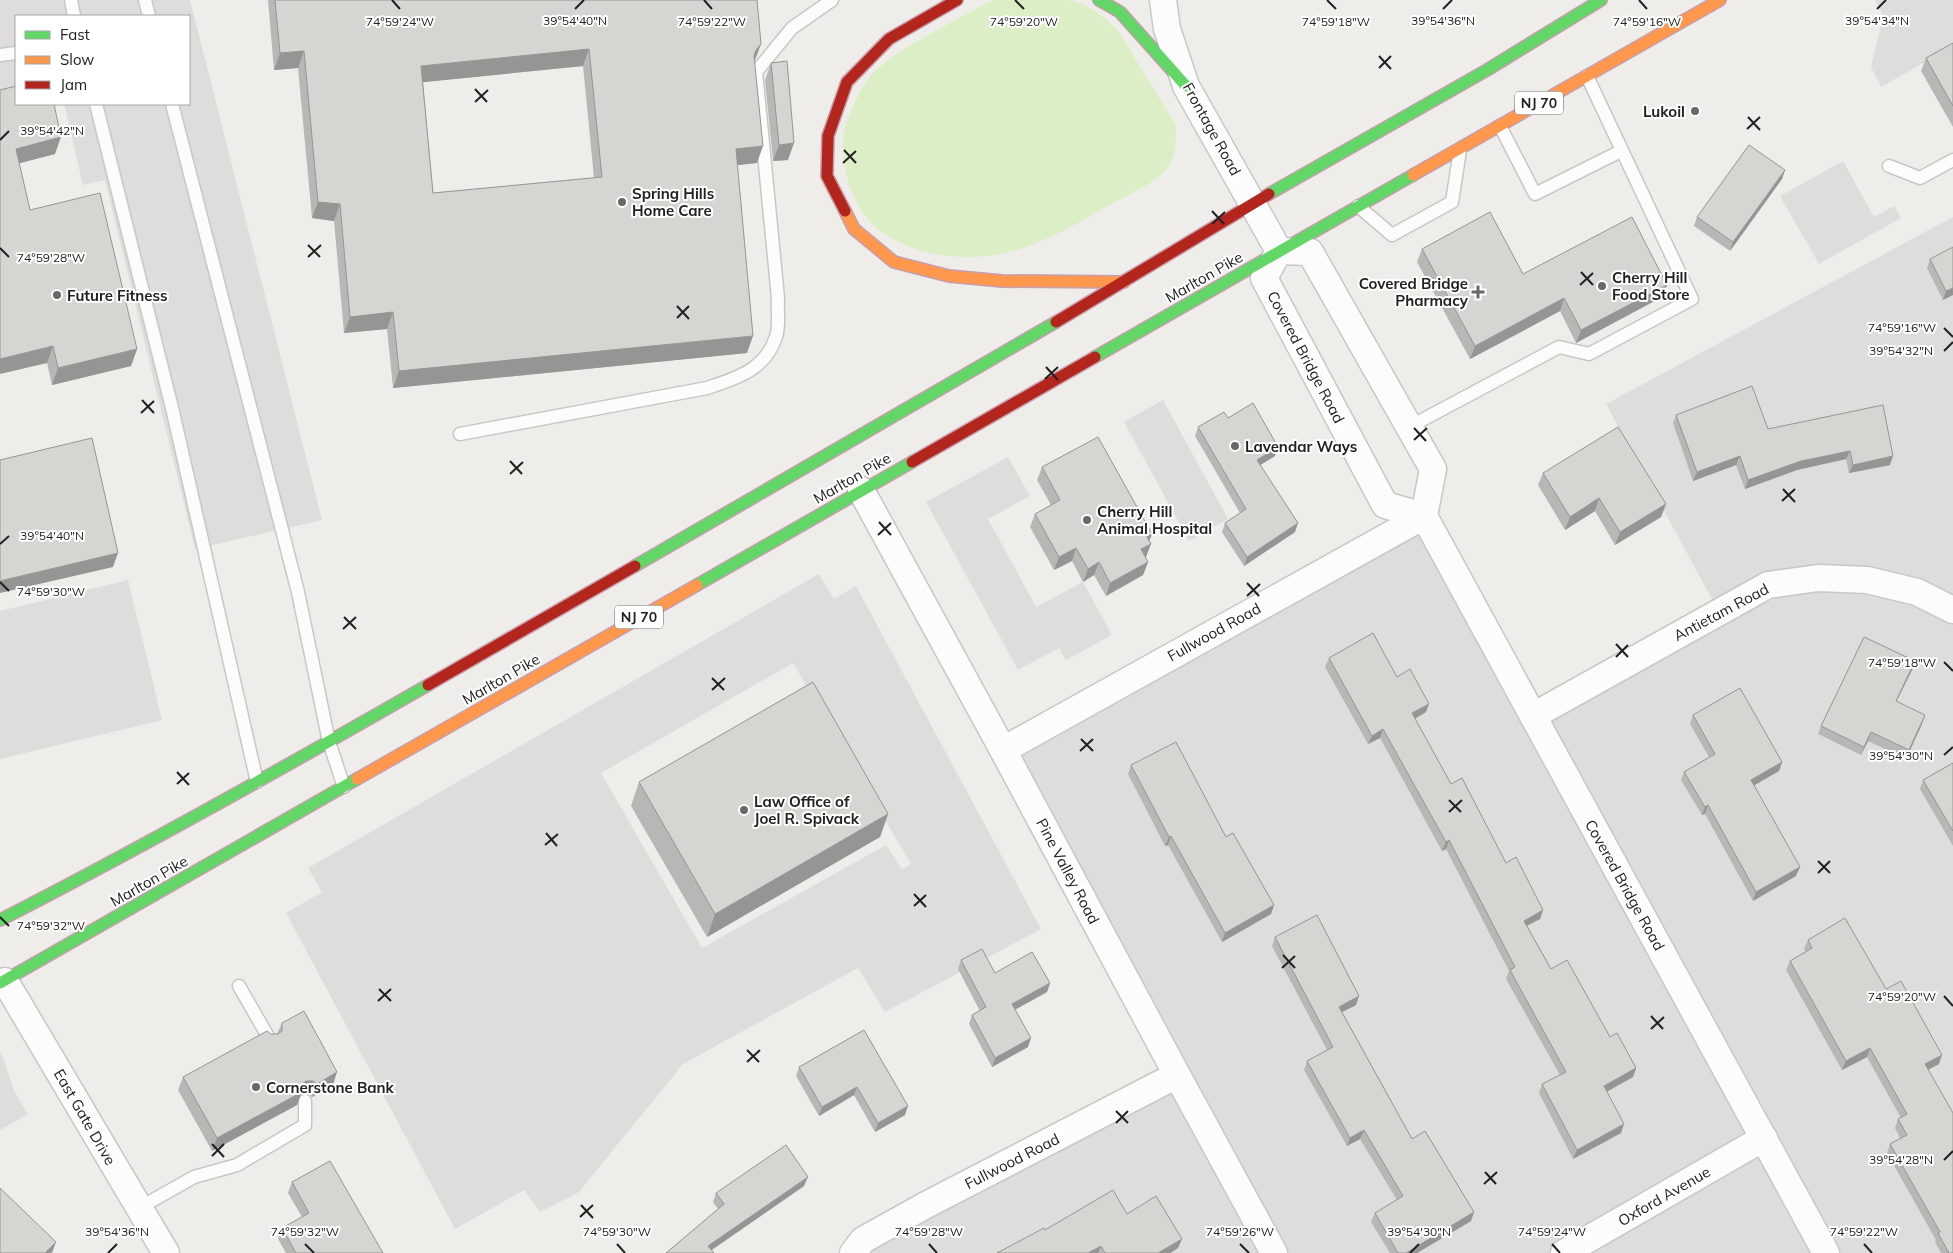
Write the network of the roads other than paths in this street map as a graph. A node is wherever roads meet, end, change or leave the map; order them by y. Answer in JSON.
{"nodes":[{"id":1,"x":70,"y":0,"type":"edge"},
{"id":2,"x":145,"y":0,"type":"edge"},
{"id":3,"x":832,"y":0,"type":"edge"},
{"id":4,"x":957,"y":0,"type":"edge"},
{"id":5,"x":1099,"y":0,"type":"edge"},
{"id":6,"x":1164,"y":0,"type":"edge"},
{"id":7,"x":1601,"y":0,"type":"edge"},
{"id":8,"x":1720,"y":0,"type":"edge"},
{"id":9,"x":74,"y":15,"type":"edge"},
{"id":10,"x":149,"y":15,"type":"edge"},
{"id":11,"x":15,"y":53,"type":"edge"},
{"id":12,"x":0,"y":55,"type":"edge"},
{"id":13,"x":1587,"y":76,"type":"junction"},
{"id":14,"x":1186,"y":86,"type":"junction"},
{"id":15,"x":96,"y":105,"type":"edge"},
{"id":16,"x":172,"y":105,"type":"edge"},
{"id":17,"x":1500,"y":126,"type":"junction"},
{"id":18,"x":1460,"y":148,"type":"junction"},
{"id":19,"x":1622,"y":151,"type":"junction"},
{"id":20,"x":1953,"y":160,"type":"edge"},
{"id":21,"x":1889,"y":166,"type":"dead end"},
{"id":22,"x":1253,"y":203,"type":"junction"},
{"id":23,"x":1358,"y":206,"type":"junction"},
{"id":24,"x":1279,"y":251,"type":"junction"},
{"id":25,"x":1124,"y":282,"type":"junction"},
{"id":26,"x":1410,"y":427,"type":"junction"},
{"id":27,"x":460,"y":434,"type":"dead end"},
{"id":28,"x":861,"y":490,"type":"junction"},
{"id":29,"x":1424,"y":516,"type":"junction"},
{"id":30,"x":1953,"y":610,"type":"edge"},
{"id":31,"x":1533,"y":716,"type":"junction"},
{"id":32,"x":329,"y":742,"type":"junction"},
{"id":33,"x":1003,"y":750,"type":"junction"},
{"id":34,"x":257,"y":782,"type":"junction"},
{"id":35,"x":344,"y":787,"type":"junction"},
{"id":36,"x":0,"y":920,"type":"edge"},
{"id":37,"x":2,"y":982,"type":"edge"},
{"id":38,"x":239,"y":986,"type":"dead end"},
{"id":39,"x":270,"y":1040,"type":"edge"},
{"id":40,"x":1177,"y":1075,"type":"junction"},
{"id":41,"x":305,"y":1100,"type":"edge"},
{"id":42,"x":1764,"y":1138,"type":"junction"},
{"id":43,"x":139,"y":1208,"type":"junction"},
{"id":44,"x":166,"y":1253,"type":"edge"},
{"id":45,"x":853,"y":1253,"type":"edge"},
{"id":46,"x":1274,"y":1253,"type":"edge"},
{"id":47,"x":1564,"y":1253,"type":"edge"},
{"id":48,"x":1826,"y":1253,"type":"edge"}],
"edges":[{"from":1,"to":9,"type":"lane"},
{"from":2,"to":10,"type":"lane"},
{"from":3,"to":27,"type":"lane"},
{"from":4,"to":25,"type":"highway"},
{"from":5,"to":14,"type":"highway"},
{"from":6,"to":14,"type":"street","name":"Frontage Road"},
{"from":7,"to":22,"type":"highway","name":"Marlton Pike"},
{"from":8,"to":13,"type":"highway","name":"Marlton Pike","number":"NJ 70"},
{"from":11,"to":12,"type":"lane"},
{"from":13,"to":17,"type":"highway","name":"Marlton Pike","number":"NJ 70"},
{"from":13,"to":19,"type":"lane"},
{"from":14,"to":22,"type":"street","name":"Frontage Road"},
{"from":15,"to":34,"type":"lane"},
{"from":16,"to":32,"type":"lane"},
{"from":17,"to":18,"type":"highway","name":"Marlton Pike","number":"NJ 70"},
{"from":17,"to":19,"type":"lane"},
{"from":18,"to":23,"type":"highway","name":"Marlton Pike","number":"NJ 70"},
{"from":18,"to":23,"type":"lane"},
{"from":19,"to":26,"type":"lane"},
{"from":20,"to":21,"type":"lane"},
{"from":22,"to":24,"type":"street","name":"Frontage Road"},
{"from":22,"to":25,"type":"highway","name":"Marlton Pike"},
{"from":23,"to":24,"type":"highway","name":"Marlton Pike","number":"NJ 70"},
{"from":24,"to":26,"type":"street"},
{"from":24,"to":28,"type":"highway","name":"Marlton Pike","number":"NJ 70"},
{"from":24,"to":29,"type":"street","name":"Covered Bridge Road"},
{"from":25,"to":32,"type":"highway","name":"Marlton Pike"},
{"from":26,"to":29,"type":"street"},
{"from":28,"to":33,"type":"street","name":"Pine Valley Road"},
{"from":28,"to":35,"type":"highway","name":"Marlton Pike","number":"NJ 70"},
{"from":29,"to":31,"type":"street","name":"Covered Bridge Road"},
{"from":29,"to":33,"type":"street","name":"Fullwood Road"},
{"from":30,"to":31,"type":"street","name":"Antietam Road"},
{"from":31,"to":42,"type":"street","name":"Covered Bridge Road"},
{"from":32,"to":34,"type":"highway","name":"Marlton Pike"},
{"from":32,"to":35,"type":"lane"},
{"from":33,"to":40,"type":"street","name":"Pine Valley Road"},
{"from":34,"to":36,"type":"highway","name":"Marlton Pike"},
{"from":35,"to":37,"type":"highway","name":"Marlton Pike","number":"NJ 70"},
{"from":37,"to":43,"type":"street","name":"East Gate Drive"},
{"from":38,"to":39,"type":"lane"},
{"from":40,"to":45,"type":"street","name":"Fullwood Road"},
{"from":40,"to":46,"type":"street","name":"Pine Valley Road"},
{"from":41,"to":43,"type":"lane"},
{"from":42,"to":47,"type":"street","name":"Oxford Avenue"},
{"from":42,"to":48,"type":"street","name":"Covered Bridge Road"},
{"from":43,"to":44,"type":"street","name":"East Gate Drive"}]}
